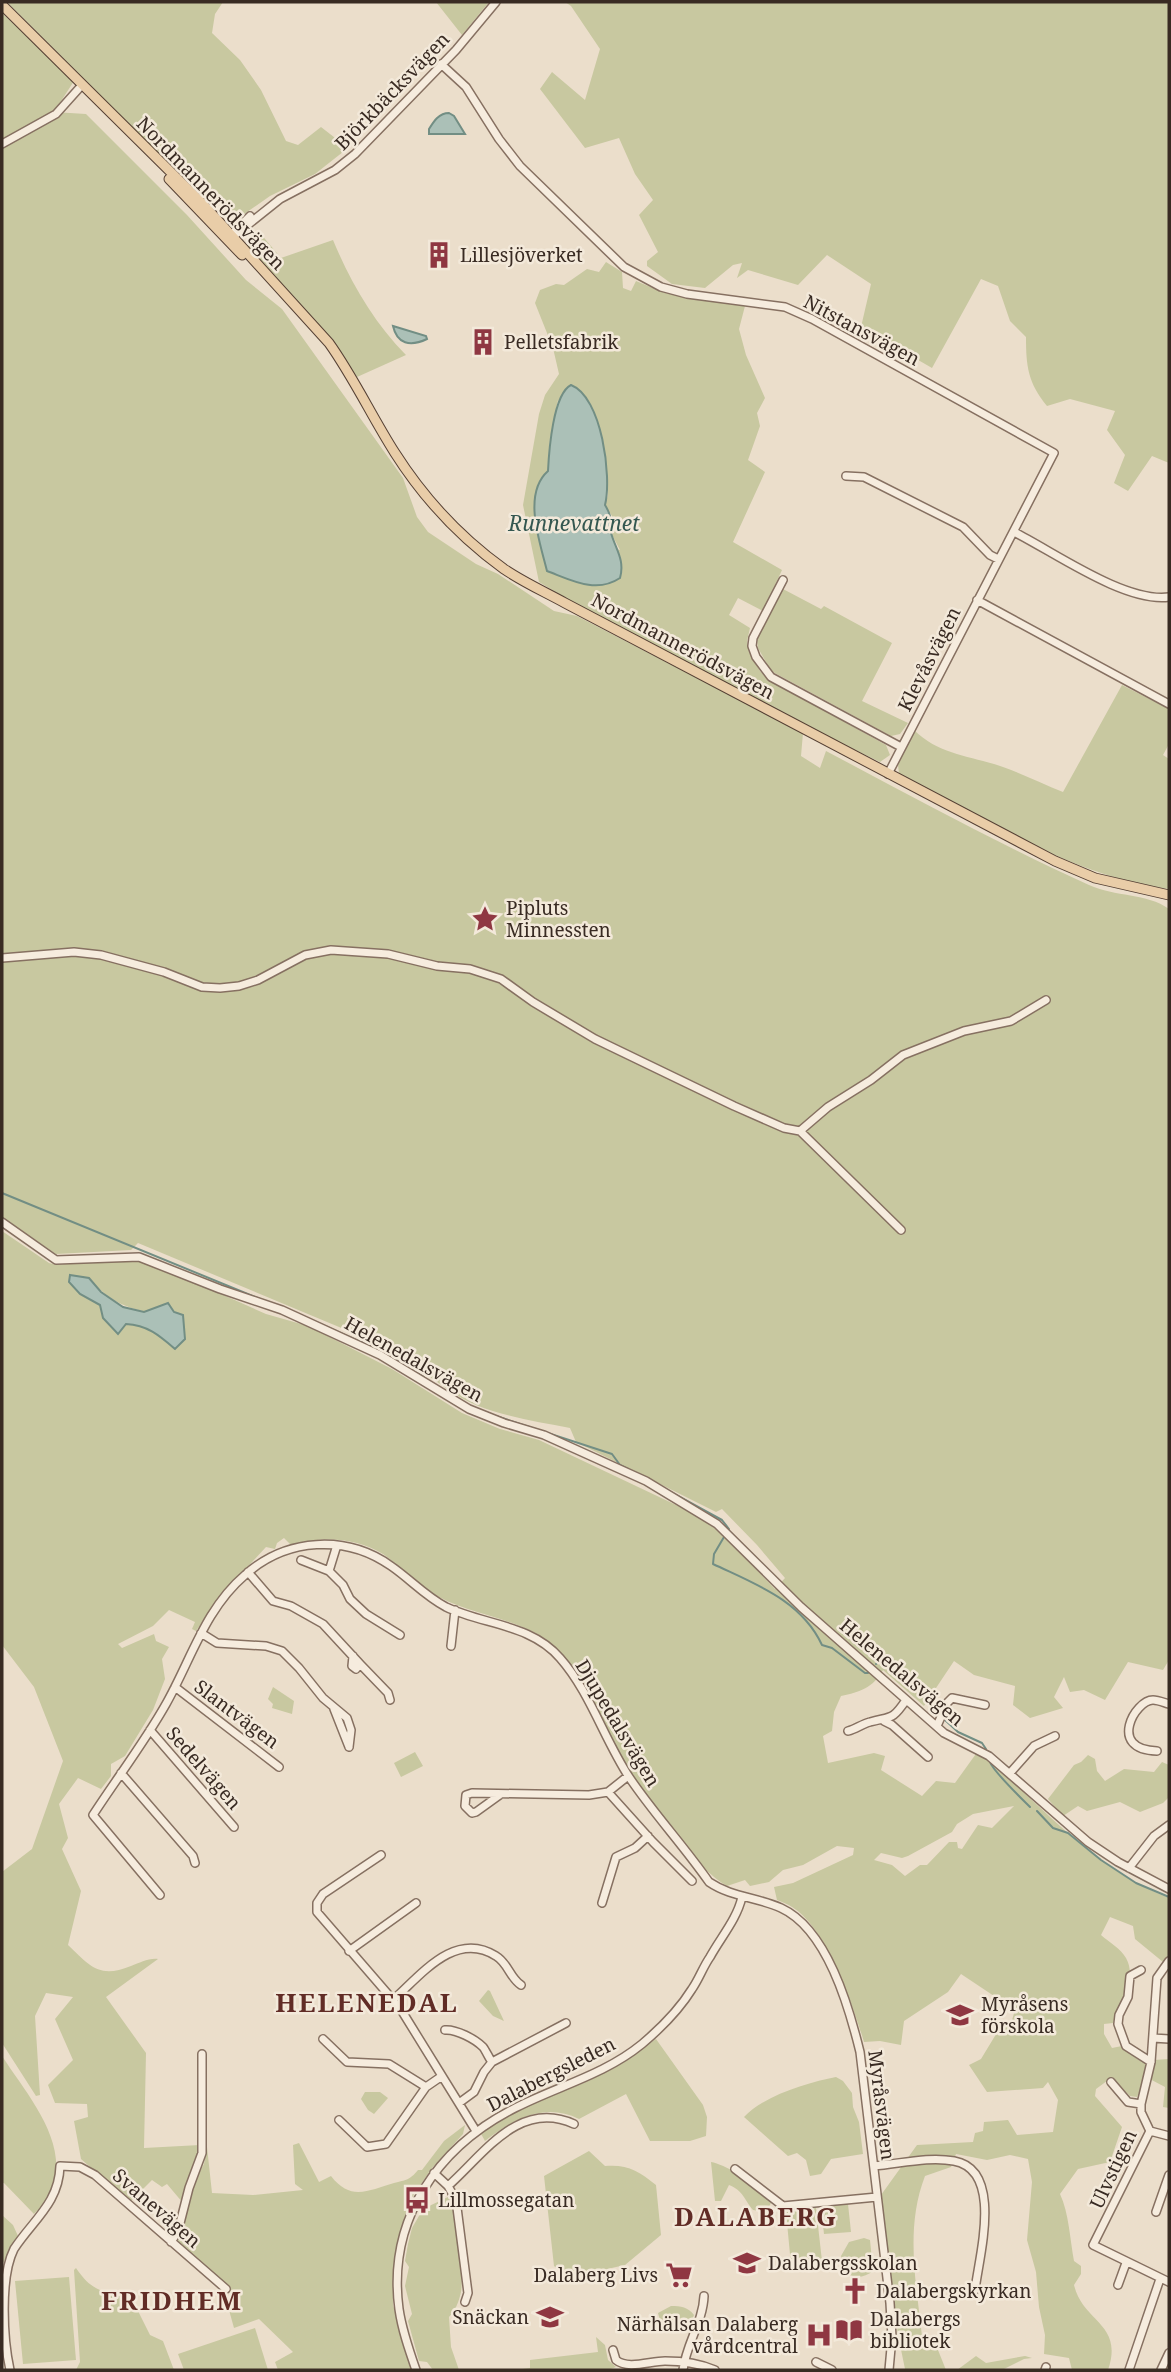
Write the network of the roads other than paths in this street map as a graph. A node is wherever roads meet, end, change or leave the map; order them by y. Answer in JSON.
{"nodes":[{"id":1,"x":496,"y":2,"type":"edge"},
{"id":2,"x":2,"y":5,"type":"edge"},
{"id":3,"x":441,"y":64,"type":"junction"},
{"id":4,"x":82,"y":85,"type":"junction"},
{"id":5,"x":2,"y":144,"type":"edge"},
{"id":6,"x":231,"y":237,"type":"junction"},
{"id":7,"x":1054,"y":453,"type":"joint"},
{"id":8,"x":846,"y":476,"type":"dead end"},
{"id":9,"x":1014,"y":532,"type":"junction"},
{"id":10,"x":998,"y":559,"type":"junction"},
{"id":11,"x":783,"y":580,"type":"dead end"},
{"id":12,"x":1169,"y":597,"type":"edge"},
{"id":13,"x":977,"y":600,"type":"junction"},
{"id":14,"x":1169,"y":704,"type":"edge"},
{"id":15,"x":901,"y":747,"type":"junction"},
{"id":16,"x":888,"y":774,"type":"junction"},
{"id":17,"x":1169,"y":895,"type":"edge"},
{"id":18,"x":2,"y":958,"type":"edge"},
{"id":19,"x":1046,"y":1000,"type":"dead end"},
{"id":20,"x":800,"y":1131,"type":"junction"},
{"id":21,"x":2,"y":1222,"type":"edge"},
{"id":22,"x":901,"y":1230,"type":"dead end"},
{"id":23,"x":337,"y":1545,"type":"junction"},
{"id":24,"x":301,"y":1560,"type":"dead end"},
{"id":25,"x":328,"y":1570,"type":"junction"},
{"id":26,"x":248,"y":1572,"type":"junction"},
{"id":27,"x":455,"y":1610,"type":"junction"},
{"id":28,"x":201,"y":1633,"type":"junction"},
{"id":29,"x":400,"y":1635,"type":"dead end"},
{"id":30,"x":452,"y":1646,"type":"dead end"},
{"id":31,"x":175,"y":1687,"type":"junction"},
{"id":32,"x":390,"y":1700,"type":"dead end"},
{"id":33,"x":906,"y":1700,"type":"junction"},
{"id":34,"x":985,"y":1704,"type":"dead end"},
{"id":35,"x":1169,"y":1704,"type":"edge"},
{"id":36,"x":884,"y":1721,"type":"junction"},
{"id":37,"x":345,"y":1723,"type":"dead end"},
{"id":38,"x":937,"y":1726,"type":"junction"},
{"id":39,"x":150,"y":1730,"type":"junction"},
{"id":40,"x":848,"y":1731,"type":"dead end"},
{"id":41,"x":1055,"y":1736,"type":"dead end"},
{"id":42,"x":1157,"y":1751,"type":"dead end"},
{"id":43,"x":928,"y":1756,"type":"dead end"},
{"id":44,"x":279,"y":1767,"type":"dead end"},
{"id":45,"x":121,"y":1773,"type":"junction"},
{"id":46,"x":1010,"y":1773,"type":"junction"},
{"id":47,"x":628,"y":1776,"type":"junction"},
{"id":48,"x":608,"y":1791,"type":"junction"},
{"id":49,"x":501,"y":1794,"type":"junction"},
{"id":50,"x":1169,"y":1825,"type":"edge"},
{"id":51,"x":234,"y":1827,"type":"dead end"},
{"id":52,"x":648,"y":1836,"type":"junction"},
{"id":53,"x":381,"y":1855,"type":"dead end"},
{"id":54,"x":195,"y":1863,"type":"dead end"},
{"id":55,"x":1129,"y":1868,"type":"junction"},
{"id":56,"x":692,"y":1881,"type":"dead end"},
{"id":57,"x":1169,"y":1889,"type":"edge"},
{"id":58,"x":160,"y":1895,"type":"dead end"},
{"id":59,"x":742,"y":1897,"type":"junction"},
{"id":60,"x":416,"y":1903,"type":"dead end"},
{"id":61,"x":602,"y":1903,"type":"dead end"},
{"id":62,"x":349,"y":1951,"type":"junction"},
{"id":63,"x":1169,"y":1961,"type":"edge"},
{"id":64,"x":1141,"y":1970,"type":"dead end"},
{"id":65,"x":522,"y":1985,"type":"dead end"},
{"id":66,"x":393,"y":2000,"type":"junction"},
{"id":67,"x":566,"y":2023,"type":"dead end"},
{"id":68,"x":445,"y":2030,"type":"dead end"},
{"id":69,"x":1153,"y":2038,"type":"junction"},
{"id":70,"x":323,"y":2039,"type":"dead end"},
{"id":71,"x":1169,"y":2039,"type":"edge"},
{"id":72,"x":202,"y":2054,"type":"dead end"},
{"id":73,"x":492,"y":2062,"type":"junction"},
{"id":74,"x":1151,"y":2062,"type":"junction"},
{"id":75,"x":442,"y":2077,"type":"junction"},
{"id":76,"x":1111,"y":2082,"type":"dead end"},
{"id":77,"x":426,"y":2087,"type":"junction"},
{"id":78,"x":459,"y":2103,"type":"junction"},
{"id":79,"x":1141,"y":2105,"type":"junction"},
{"id":80,"x":339,"y":2120,"type":"dead end"},
{"id":81,"x":574,"y":2123,"type":"dead end"},
{"id":82,"x":1150,"y":2131,"type":"junction"},
{"id":83,"x":476,"y":2132,"type":"junction"},
{"id":84,"x":1169,"y":2136,"type":"edge"},
{"id":85,"x":874,"y":2166,"type":"junction"},
{"id":86,"x":735,"y":2169,"type":"dead end"},
{"id":87,"x":434,"y":2173,"type":"junction"},
{"id":88,"x":1169,"y":2175,"type":"edge"},
{"id":89,"x":448,"y":2186,"type":"junction"},
{"id":90,"x":877,"y":2197,"type":"junction"},
{"id":91,"x":1156,"y":2212,"type":"dead end"},
{"id":92,"x":171,"y":2242,"type":"junction"},
{"id":93,"x":1126,"y":2263,"type":"junction"},
{"id":94,"x":1166,"y":2279,"type":"edge"},
{"id":95,"x":1118,"y":2285,"type":"dead end"},
{"id":96,"x":226,"y":2290,"type":"dead end"},
{"id":97,"x":975,"y":2290,"type":"dead end"},
{"id":98,"x":705,"y":2296,"type":"dead end"},
{"id":99,"x":465,"y":2302,"type":"dead end"},
{"id":100,"x":613,"y":2350,"type":"dead end"},
{"id":101,"x":1169,"y":2353,"type":"edge"},
{"id":102,"x":816,"y":2362,"type":"dead end"},
{"id":103,"x":683,"y":2367,"type":"edge"},
{"id":104,"x":10,"y":2370,"type":"edge"},
{"id":105,"x":415,"y":2370,"type":"edge"},
{"id":106,"x":715,"y":2370,"type":"edge"},
{"id":107,"x":832,"y":2370,"type":"edge"},
{"id":108,"x":889,"y":2370,"type":"edge"},
{"id":109,"x":1129,"y":2370,"type":"edge"},
{"id":110,"x":1161,"y":2370,"type":"edge"}],
"edges":[{"from":1,"to":3,"type":"street","name":"Björkbäcksvägen"},
{"from":2,"to":4,"type":"main road","name":"Nordmannerödsvägen"},
{"from":3,"to":6,"type":"street","name":"Björkbäcksvägen"},
{"from":3,"to":7,"type":"street","name":"Nitstansvägen"},
{"from":4,"to":5,"type":"street"},
{"from":4,"to":6,"type":"main road","name":"Nordmannerödsvägen"},
{"from":6,"to":16,"type":"main road","name":"Nordmannerödsvägen"},
{"from":7,"to":9,"type":"street","name":"Klevåsvägen"},
{"from":8,"to":10,"type":"street"},
{"from":9,"to":10,"type":"street","name":"Klevåsvägen"},
{"from":9,"to":12,"type":"street"},
{"from":10,"to":13,"type":"street","name":"Klevåsvägen"},
{"from":11,"to":15,"type":"street"},
{"from":13,"to":14,"type":"street"},
{"from":13,"to":15,"type":"street","name":"Klevåsvägen"},
{"from":15,"to":16,"type":"street","name":"Klevåsvägen"},
{"from":16,"to":17,"type":"main road","name":"Nordmannerödsvägen"},
{"from":18,"to":20,"type":"street"},
{"from":19,"to":20,"type":"street"},
{"from":20,"to":22,"type":"street"},
{"from":21,"to":33,"type":"street","name":"Helenedalsvägen"},
{"from":23,"to":25,"type":"street"},
{"from":23,"to":26,"type":"street","name":"Djupedalsvägen"},
{"from":23,"to":27,"type":"street","name":"Djupedalsvägen"},
{"from":24,"to":25,"type":"street"},
{"from":25,"to":29,"type":"street"},
{"from":26,"to":28,"type":"street","name":"Djupedalsvägen"},
{"from":26,"to":32,"type":"street"},
{"from":27,"to":30,"type":"street"},
{"from":27,"to":47,"type":"street","name":"Djupedalsvägen"},
{"from":28,"to":31,"type":"street","name":"Djupedalsvägen"},
{"from":28,"to":37,"type":"street"},
{"from":31,"to":39,"type":"street","name":"Djupedalsvägen"},
{"from":31,"to":44,"type":"street","name":"Slantvägen"},
{"from":33,"to":36,"type":"street"},
{"from":33,"to":38,"type":"street","name":"Helenedalsvägen"},
{"from":34,"to":38,"type":"street"},
{"from":35,"to":42,"type":"street"},
{"from":36,"to":40,"type":"street"},
{"from":36,"to":43,"type":"street"},
{"from":38,"to":46,"type":"street","name":"Helenedalsvägen"},
{"from":39,"to":45,"type":"street","name":"Djupedalsvägen"},
{"from":39,"to":51,"type":"street","name":"Sedelvägen"},
{"from":41,"to":46,"type":"street"},
{"from":45,"to":54,"type":"street"},
{"from":45,"to":58,"type":"street","name":"Djupedalsvägen"},
{"from":46,"to":55,"type":"street","name":"Helenedalsvägen"},
{"from":47,"to":48,"type":"street"},
{"from":47,"to":59,"type":"street","name":"Djupedalsvägen"},
{"from":48,"to":49,"type":"street"},
{"from":48,"to":52,"type":"street"},
{"from":49,"to":49,"type":"street"},
{"from":50,"to":55,"type":"street"},
{"from":52,"to":56,"type":"street"},
{"from":52,"to":61,"type":"street"},
{"from":53,"to":62,"type":"street"},
{"from":55,"to":57,"type":"street","name":"Helenedalsvägen"},
{"from":59,"to":83,"type":"street","name":"Dalabergsleden"},
{"from":59,"to":85,"type":"street","name":"Myråsvägen"},
{"from":60,"to":62,"type":"street"},
{"from":62,"to":66,"type":"street"},
{"from":63,"to":69,"type":"street","name":"Ulvstigen"},
{"from":64,"to":74,"type":"street"},
{"from":65,"to":66,"type":"street"},
{"from":66,"to":75,"type":"street"},
{"from":67,"to":73,"type":"street"},
{"from":68,"to":73,"type":"street"},
{"from":69,"to":71,"type":"street"},
{"from":69,"to":74,"type":"street","name":"Ulvstigen"},
{"from":70,"to":77,"type":"street"},
{"from":72,"to":92,"type":"street"},
{"from":73,"to":78,"type":"street"},
{"from":74,"to":79,"type":"street","name":"Ulvstigen"},
{"from":75,"to":77,"type":"street"},
{"from":75,"to":78,"type":"street"},
{"from":76,"to":79,"type":"street","name":"Ulvstigen"},
{"from":77,"to":80,"type":"street"},
{"from":78,"to":83,"type":"street"},
{"from":79,"to":82,"type":"street","name":"Ulvstigen"},
{"from":81,"to":89,"type":"street"},
{"from":82,"to":84,"type":"street"},
{"from":82,"to":93,"type":"street","name":"Ulvstigen"},
{"from":83,"to":87,"type":"street","name":"Dalabergsleden"},
{"from":85,"to":90,"type":"street","name":"Myråsvägen"},
{"from":85,"to":97,"type":"street"},
{"from":86,"to":90,"type":"street"},
{"from":87,"to":89,"type":"street"},
{"from":87,"to":105,"type":"street","name":"Dalabergsleden"},
{"from":88,"to":91,"type":"street"},
{"from":89,"to":99,"type":"street"},
{"from":90,"to":108,"type":"street","name":"Myråsvägen"},
{"from":92,"to":96,"type":"street","name":"Svanevägen"},
{"from":92,"to":104,"type":"street","name":"Svanevägen"},
{"from":93,"to":94,"type":"street"},
{"from":93,"to":95,"type":"street"},
{"from":94,"to":109,"type":"street"},
{"from":98,"to":103,"type":"street"},
{"from":100,"to":103,"type":"street"},
{"from":101,"to":110,"type":"street"},
{"from":102,"to":107,"type":"street"},
{"from":103,"to":106,"type":"street"}]}
